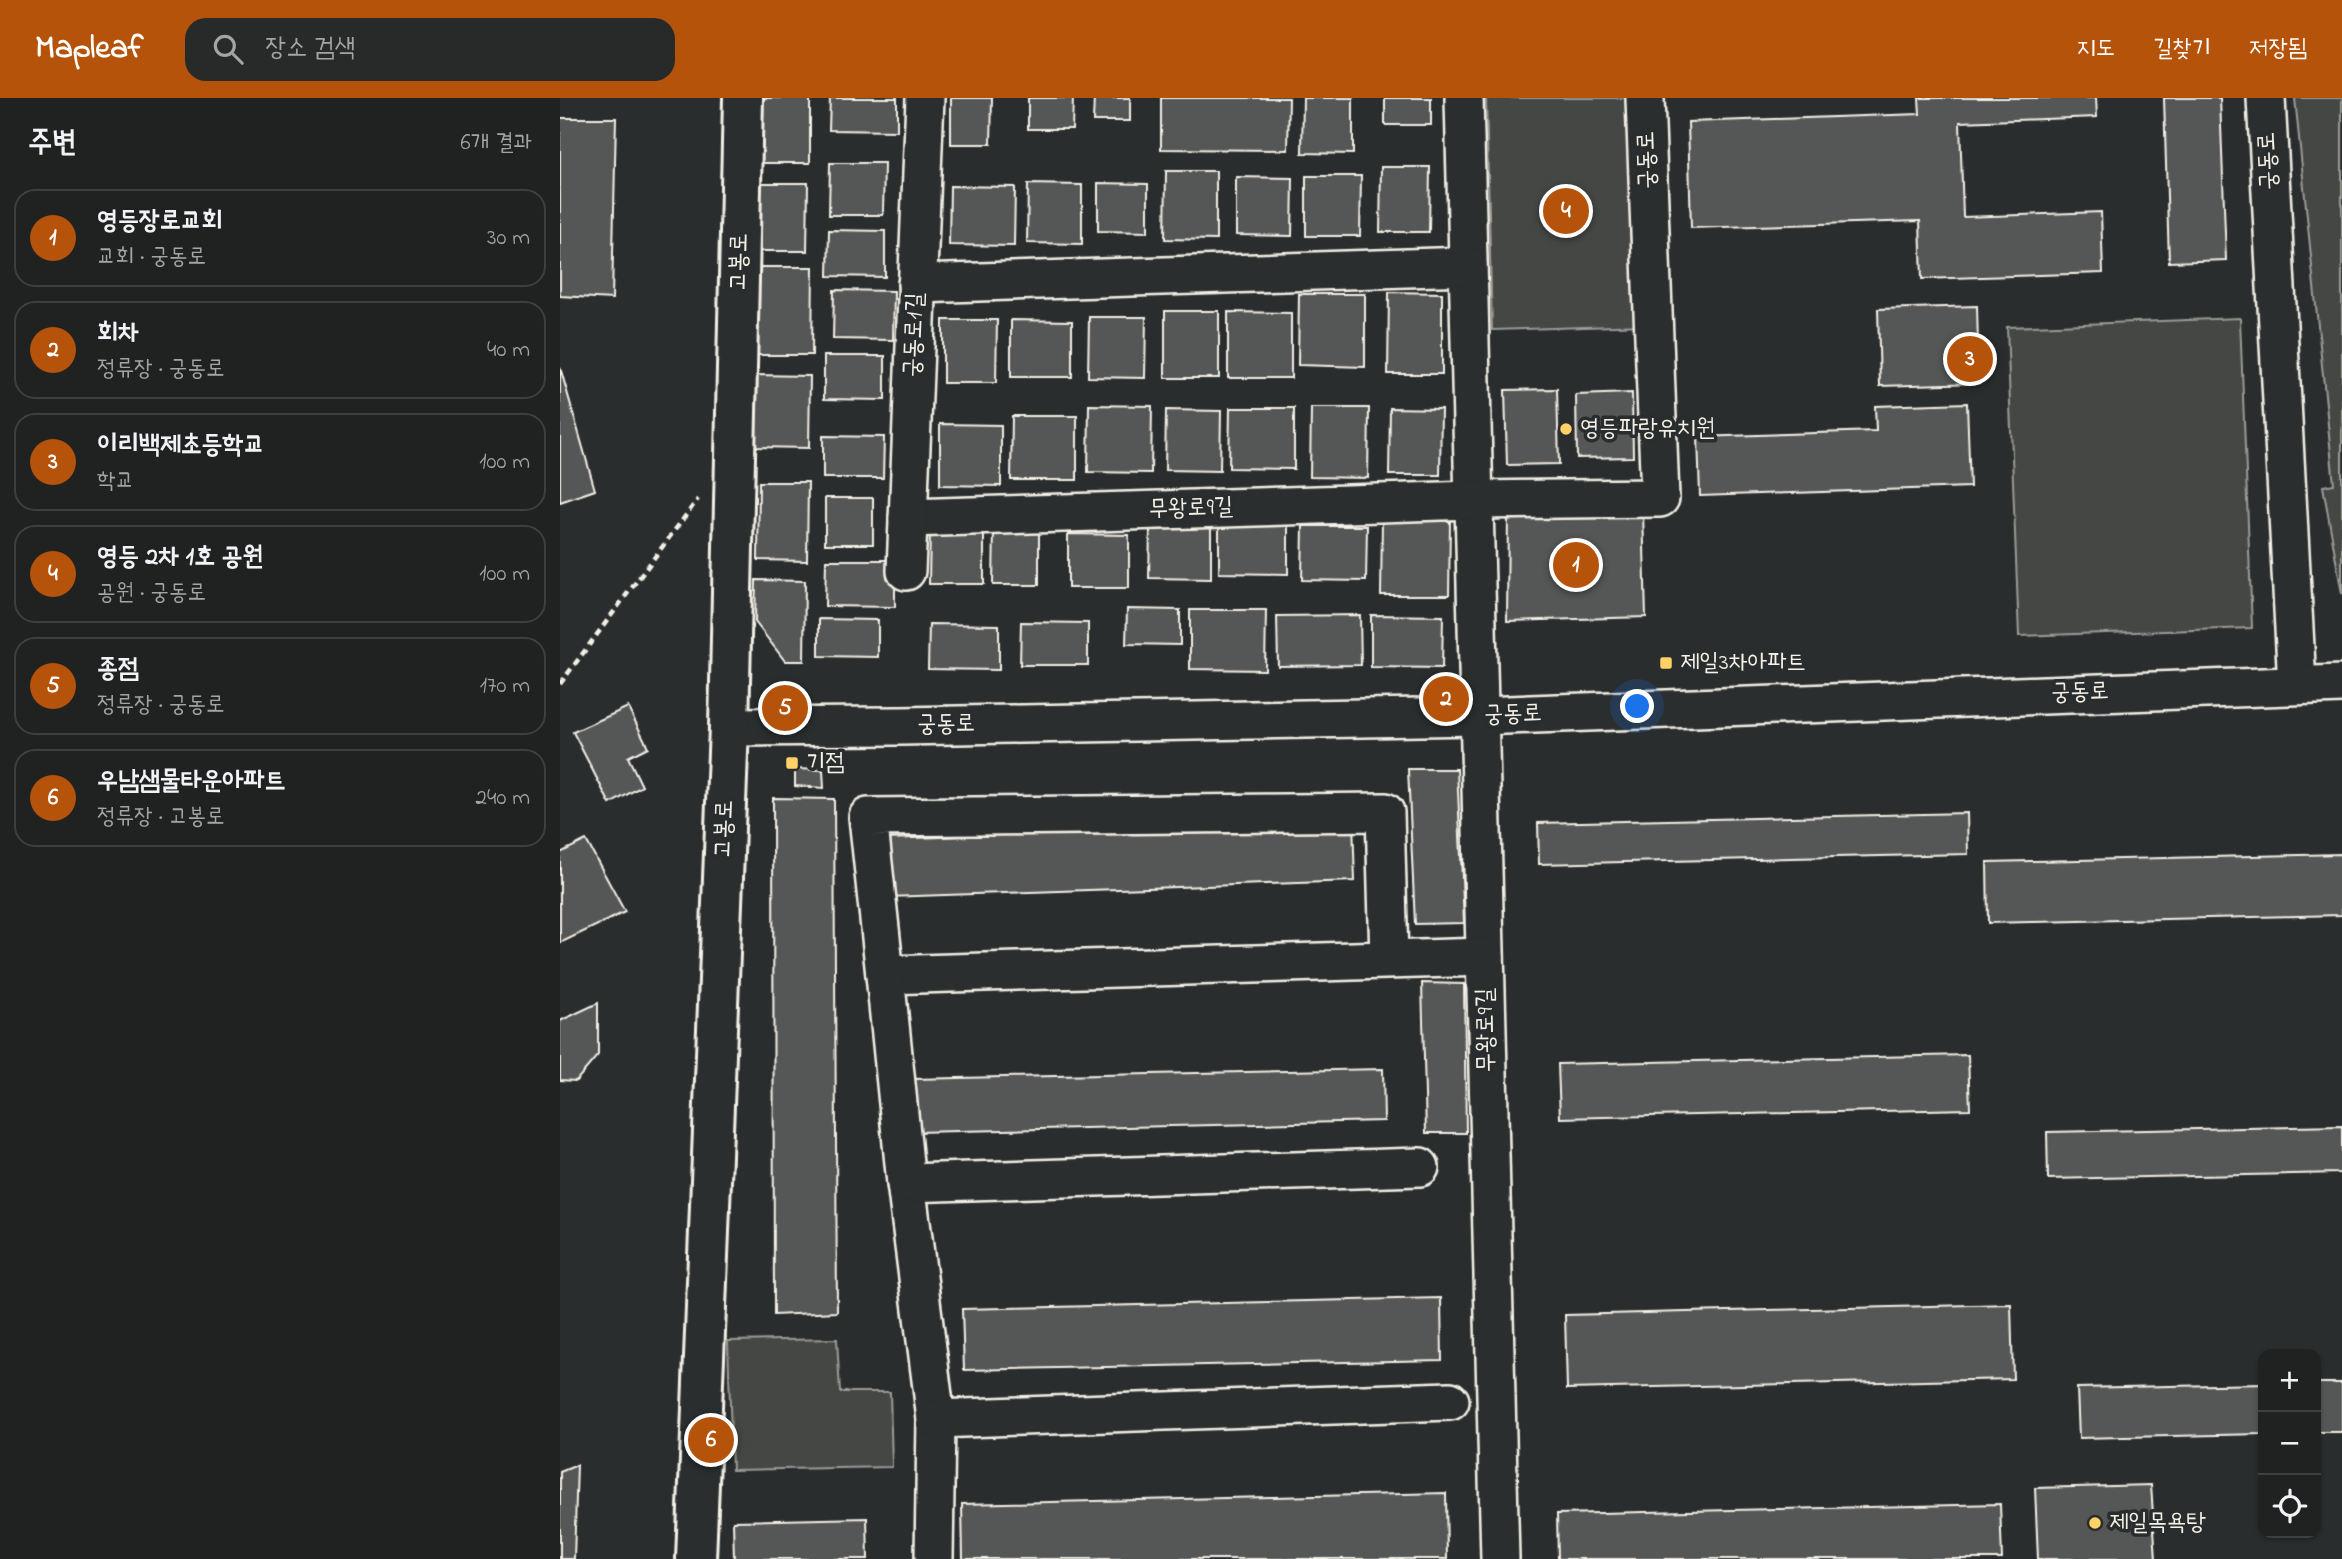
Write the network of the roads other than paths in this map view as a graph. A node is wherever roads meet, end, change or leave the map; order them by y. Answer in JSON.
{"nodes":[{"id":1,"x":743,"y":98,"type":"edge"},
{"id":2,"x":925,"y":98,"type":"edge"},
{"id":3,"x":1464,"y":98,"type":"edge"},
{"id":4,"x":1646,"y":98,"type":"edge"},
{"id":5,"x":2266,"y":98,"type":"edge"},
{"id":6,"x":1468,"y":266,"type":"junction"},
{"id":7,"x":917,"y":284,"type":"junction"},
{"id":8,"x":1473,"y":500,"type":"junction"},
{"id":9,"x":908,"y":518,"type":"junction"},
{"id":10,"x":906,"y":571,"type":"dead end"},
{"id":11,"x":2342,"y":684,"type":"edge"},
{"id":12,"x":2297,"y":685,"type":"junction"},
{"id":13,"x":1479,"y":716,"type":"junction"},
{"id":14,"x":729,"y":727,"type":"junction"},
{"id":15,"x":1485,"y":957,"type":"junction"},
{"id":16,"x":1389,"y":960,"type":"junction"},
{"id":17,"x":885,"y":975,"type":"junction"},
{"id":18,"x":1420,"y":1167,"type":"dead end"},
{"id":19,"x":906,"y":1183,"type":"junction"},
{"id":20,"x":1450,"y":1401,"type":"dead end"},
{"id":21,"x":936,"y":1419,"type":"junction"},
{"id":22,"x":696,"y":1559,"type":"edge"},
{"id":23,"x":934,"y":1559,"type":"edge"},
{"id":24,"x":1500,"y":1559,"type":"edge"}],
"edges":[{"from":1,"to":14,"type":"street","name":"고봉로"},
{"from":2,"to":7,"type":"street","name":"궁동로1길"},
{"from":3,"to":6,"type":"street","name":"무왕로9길"},
{"from":4,"to":8,"type":"street","name":"궁동로"},
{"from":5,"to":12,"type":"street","name":"궁동로"},
{"from":6,"to":7,"type":"street"},
{"from":6,"to":8,"type":"street","name":"무왕로9길"},
{"from":7,"to":9,"type":"street","name":"궁동로1길"},
{"from":8,"to":9,"type":"street","name":"무왕로9길"},
{"from":8,"to":13,"type":"street","name":"무왕로9길"},
{"from":9,"to":10,"type":"street","name":"궁동로1길"},
{"from":11,"to":12,"type":"street","name":"궁동로"},
{"from":12,"to":13,"type":"street","name":"궁동로"},
{"from":13,"to":14,"type":"street","name":"궁동로"},
{"from":13,"to":15,"type":"street","name":"무왕로9길"},
{"from":14,"to":22,"type":"street","name":"고봉로"},
{"from":15,"to":16,"type":"street"},
{"from":15,"to":24,"type":"street","name":"무왕로9길"},
{"from":16,"to":17,"type":"street"},
{"from":16,"to":17,"type":"street"},
{"from":17,"to":19,"type":"street"},
{"from":18,"to":19,"type":"street"},
{"from":19,"to":21,"type":"street"},
{"from":20,"to":21,"type":"street"},
{"from":21,"to":23,"type":"street"}]}
